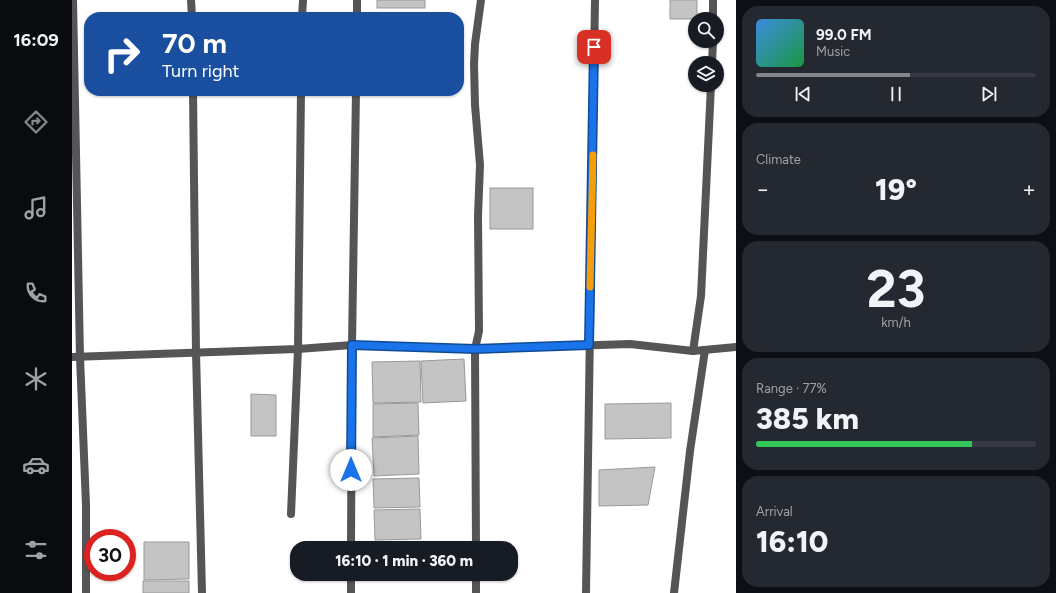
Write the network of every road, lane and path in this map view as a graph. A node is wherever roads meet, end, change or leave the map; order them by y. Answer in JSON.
{"nodes":[{"id":1,"x":73,"y":0,"type":"edge"},
{"id":2,"x":191,"y":0,"type":"edge"},
{"id":3,"x":303,"y":0,"type":"edge"},
{"id":4,"x":357,"y":0,"type":"edge"},
{"id":5,"x":481,"y":0,"type":"edge"},
{"id":6,"x":595,"y":0,"type":"edge"},
{"id":7,"x":713,"y":0,"type":"edge"},
{"id":8,"x":192,"y":12,"type":"edge"},
{"id":9,"x":302,"y":12,"type":"edge"},
{"id":10,"x":357,"y":12,"type":"edge"},
{"id":11,"x":713,"y":12,"type":"edge"},
{"id":12,"x":711,"y":92,"type":"edge"},
{"id":13,"x":193,"y":96,"type":"edge"},
{"id":14,"x":301,"y":96,"type":"edge"},
{"id":15,"x":356,"y":96,"type":"edge"},
{"id":16,"x":352,"y":345,"type":"junction"},
{"id":17,"x":589,"y":345,"type":"junction"},
{"id":18,"x":736,"y":347,"type":"edge"},
{"id":19,"x":298,"y":349,"type":"junction"},
{"id":20,"x":475,"y":349,"type":"junction"},
{"id":21,"x":705,"y":350,"type":"junction"},
{"id":22,"x":693,"y":351,"type":"junction"},
{"id":23,"x":196,"y":352,"type":"junction"},
{"id":24,"x":76,"y":357,"type":"edge"},
{"id":25,"x":290,"y":514,"type":"dead end"},
{"id":26,"x":351,"y":541,"type":"edge"},
{"id":27,"x":476,"y":541,"type":"edge"},
{"id":28,"x":351,"y":581,"type":"edge"},
{"id":29,"x":476,"y":581,"type":"edge"},
{"id":30,"x":86,"y":593,"type":"edge"},
{"id":31,"x":202,"y":593,"type":"edge"},
{"id":32,"x":351,"y":593,"type":"edge"},
{"id":33,"x":476,"y":593,"type":"edge"},
{"id":34,"x":586,"y":593,"type":"edge"},
{"id":35,"x":674,"y":593,"type":"edge"}],
"edges":[{"from":1,"to":24,"type":"street"},
{"from":2,"to":8,"type":"street"},
{"from":3,"to":9,"type":"street"},
{"from":4,"to":10,"type":"street"},
{"from":5,"to":20,"type":"street"},
{"from":6,"to":17,"type":"street"},
{"from":7,"to":11,"type":"street"},
{"from":12,"to":22,"type":"street"},
{"from":13,"to":23,"type":"street"},
{"from":14,"to":19,"type":"street"},
{"from":15,"to":16,"type":"street"},
{"from":16,"to":19,"type":"street"},
{"from":16,"to":20,"type":"street"},
{"from":16,"to":26,"type":"street"},
{"from":17,"to":20,"type":"street"},
{"from":17,"to":22,"type":"street"},
{"from":17,"to":34,"type":"street"},
{"from":18,"to":21,"type":"street"},
{"from":19,"to":23,"type":"street"},
{"from":19,"to":25,"type":"street"},
{"from":20,"to":27,"type":"street"},
{"from":21,"to":22,"type":"street"},
{"from":21,"to":35,"type":"street"},
{"from":23,"to":24,"type":"street"},
{"from":23,"to":31,"type":"street"},
{"from":24,"to":30,"type":"street"},
{"from":28,"to":32,"type":"street"},
{"from":29,"to":33,"type":"street"}]}
